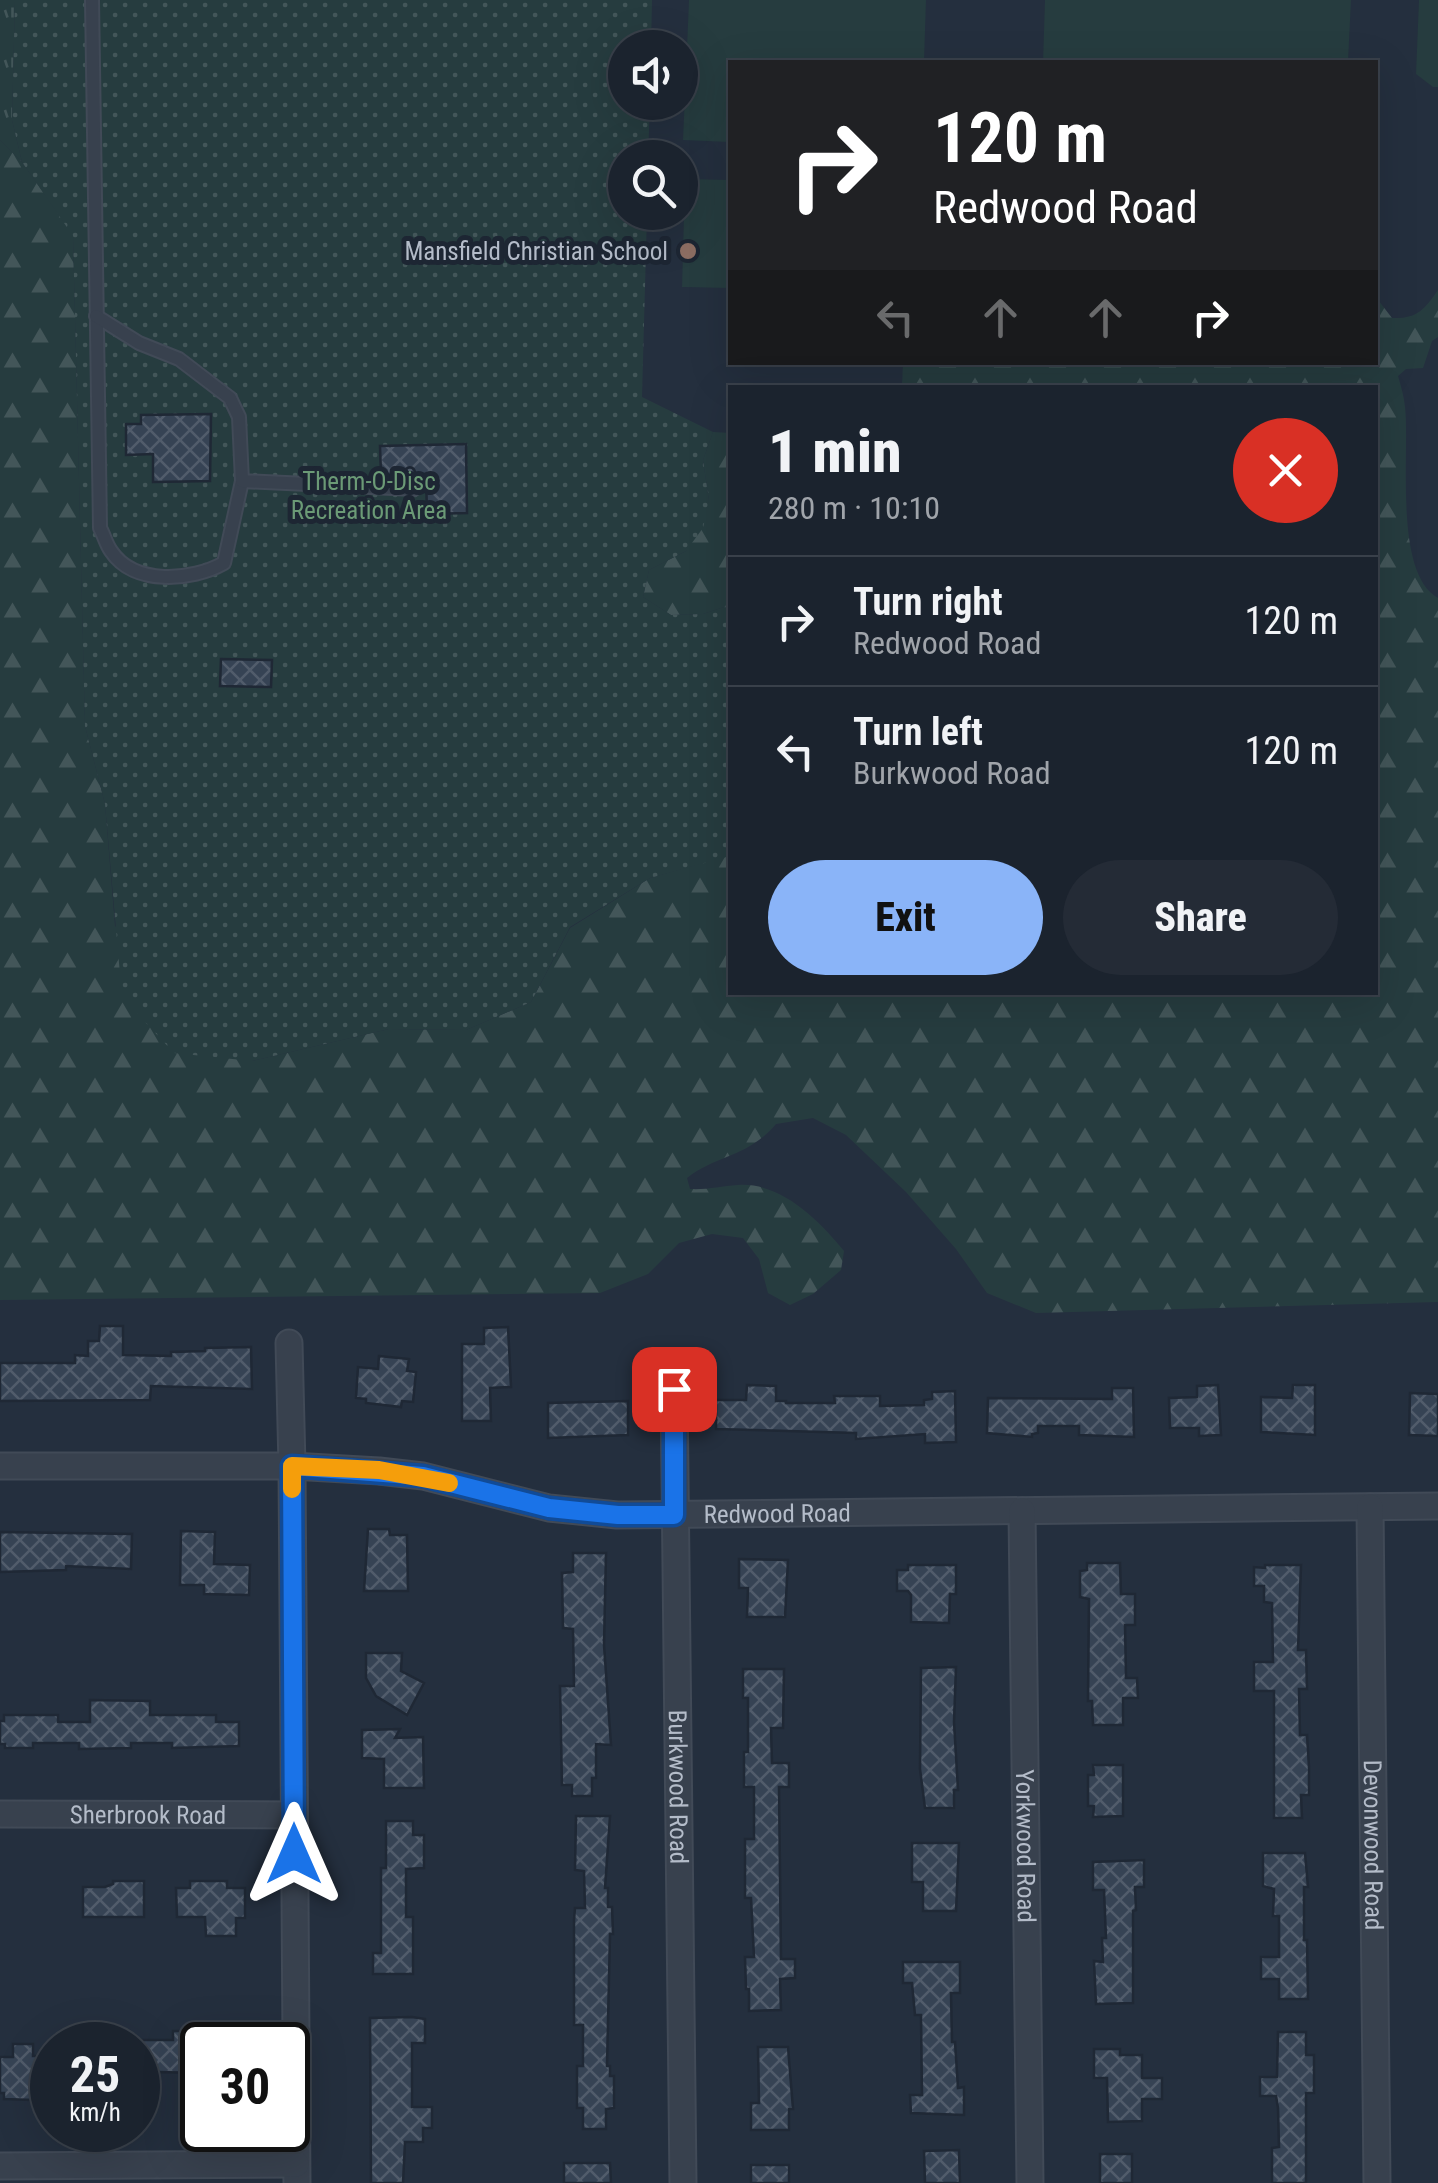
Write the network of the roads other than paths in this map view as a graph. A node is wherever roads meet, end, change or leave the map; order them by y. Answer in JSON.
{"nodes":[{"id":1,"x":92,"y":0,"type":"edge"},
{"id":2,"x":96,"y":316,"type":"junction"},
{"id":3,"x":242,"y":481,"type":"junction"},
{"id":4,"x":414,"y":489,"type":"dead end"},
{"id":5,"x":289,"y":1342,"type":"dead end"},
{"id":6,"x":674,"y":1389,"type":"dead end"},
{"id":7,"x":0,"y":1466,"type":"edge"},
{"id":8,"x":292,"y":1466,"type":"junction"},
{"id":9,"x":1438,"y":1506,"type":"edge"},
{"id":10,"x":1370,"y":1507,"type":"junction"},
{"id":11,"x":1022,"y":1511,"type":"junction"},
{"id":12,"x":674,"y":1515,"type":"junction"},
{"id":13,"x":0,"y":1814,"type":"edge"},
{"id":14,"x":294,"y":1815,"type":"junction"},
{"id":15,"x":0,"y":2166,"type":"edge"},
{"id":16,"x":296,"y":2174,"type":"edge"},
{"id":17,"x":683,"y":2183,"type":"edge"},
{"id":18,"x":1030,"y":2183,"type":"edge"},
{"id":19,"x":1377,"y":2183,"type":"edge"}],
"edges":[{"from":1,"to":2,"type":"lane"},
{"from":2,"to":3,"type":"lane"},
{"from":2,"to":3,"type":"lane"},
{"from":3,"to":4,"type":"lane"},
{"from":5,"to":8,"type":"street"},
{"from":6,"to":12,"type":"street","name":"Burkwood Road"},
{"from":7,"to":8,"type":"street","name":"Redwood Road"},
{"from":8,"to":12,"type":"street","name":"Redwood Road"},
{"from":8,"to":14,"type":"street"},
{"from":9,"to":10,"type":"street","name":"Redwood Road"},
{"from":10,"to":11,"type":"street","name":"Redwood Road"},
{"from":10,"to":19,"type":"street","name":"Devonwood Road"},
{"from":11,"to":12,"type":"street","name":"Redwood Road"},
{"from":11,"to":18,"type":"street","name":"Yorkwood Road"},
{"from":12,"to":17,"type":"street","name":"Burkwood Road"},
{"from":13,"to":14,"type":"street","name":"Sherbrook Road"},
{"from":14,"to":16,"type":"street"},
{"from":15,"to":16,"type":"street"}]}
